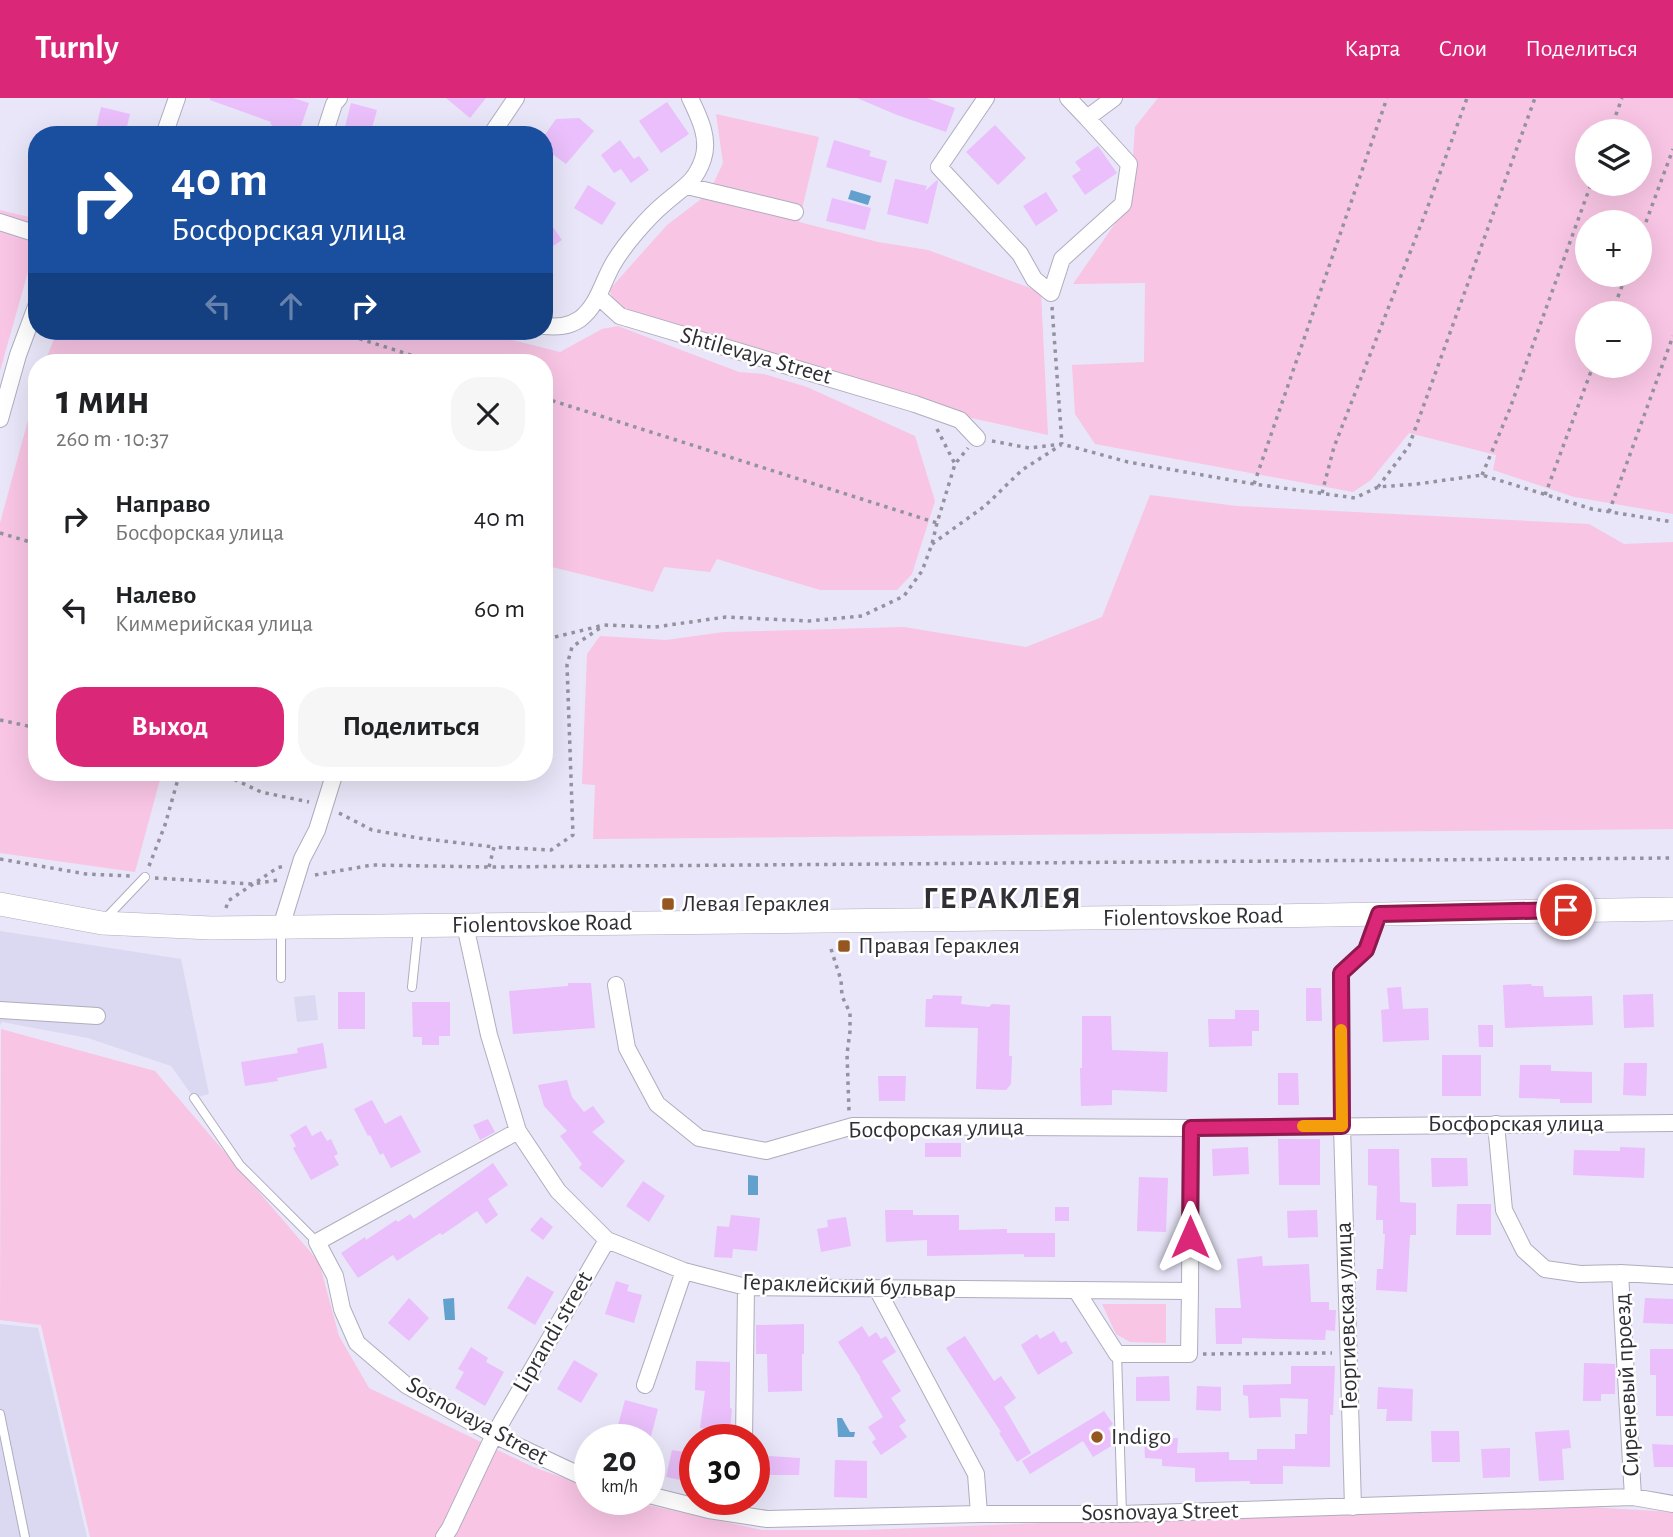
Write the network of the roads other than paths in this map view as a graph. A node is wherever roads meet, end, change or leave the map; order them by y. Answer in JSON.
{"nodes":[{"id":1,"x":177,"y":98,"type":"edge"},
{"id":2,"x":339,"y":98,"type":"edge"},
{"id":3,"x":516,"y":98,"type":"edge"},
{"id":4,"x":690,"y":98,"type":"edge"},
{"id":5,"x":986,"y":98,"type":"edge"},
{"id":6,"x":1069,"y":98,"type":"edge"},
{"id":7,"x":1114,"y":98,"type":"edge"},
{"id":8,"x":1087,"y":118,"type":"junction"},
{"id":9,"x":167,"y":126,"type":"edge"},
{"id":10,"x":327,"y":126,"type":"edge"},
{"id":11,"x":497,"y":126,"type":"edge"},
{"id":12,"x":687,"y":186,"type":"junction"},
{"id":13,"x":795,"y":212,"type":"dead end"},
{"id":14,"x":0,"y":222,"type":"edge"},
{"id":15,"x":28,"y":231,"type":"edge"},
{"id":16,"x":598,"y":296,"type":"junction"},
{"id":17,"x":553,"y":327,"type":"edge"},
{"id":18,"x":28,"y":328,"type":"edge"},
{"id":19,"x":0,"y":419,"type":"edge"},
{"id":20,"x":976,"y":438,"type":"road end"},
{"id":21,"x":332,"y":781,"type":"edge"},
{"id":22,"x":145,"y":877,"type":"road end"},
{"id":23,"x":0,"y":904,"type":"edge"},
{"id":24,"x":1673,"y":909,"type":"edge"},
{"id":25,"x":1379,"y":914,"type":"junction"},
{"id":26,"x":102,"y":923,"type":"junction"},
{"id":27,"x":465,"y":925,"type":"junction"},
{"id":28,"x":418,"y":926,"type":"junction"},
{"id":29,"x":281,"y":927,"type":"junction"},
{"id":30,"x":281,"y":978,"type":"dead end"},
{"id":31,"x":616,"y":985,"type":"dead end"},
{"id":32,"x":412,"y":987,"type":"dead end"},
{"id":33,"x":0,"y":1010,"type":"edge"},
{"id":34,"x":97,"y":1016,"type":"dead end"},
{"id":35,"x":194,"y":1098,"type":"dead end"},
{"id":36,"x":1496,"y":1124,"type":"junction"},
{"id":37,"x":1673,"y":1124,"type":"edge"},
{"id":38,"x":1342,"y":1126,"type":"junction"},
{"id":39,"x":1191,"y":1128,"type":"junction"},
{"id":40,"x":518,"y":1130,"type":"junction"},
{"id":41,"x":607,"y":1240,"type":"junction"},
{"id":42,"x":317,"y":1242,"type":"junction"},
{"id":43,"x":684,"y":1271,"type":"junction"},
{"id":44,"x":1620,"y":1273,"type":"junction"},
{"id":45,"x":1673,"y":1276,"type":"edge"},
{"id":46,"x":746,"y":1287,"type":"junction"},
{"id":47,"x":877,"y":1289,"type":"junction"},
{"id":48,"x":1076,"y":1290,"type":"junction"},
{"id":49,"x":1189,"y":1291,"type":"junction"},
{"id":50,"x":1117,"y":1354,"type":"junction"},
{"id":51,"x":645,"y":1385,"type":"dead end"},
{"id":52,"x":0,"y":1414,"type":"edge"},
{"id":53,"x":744,"y":1424,"type":"edge"},
{"id":54,"x":494,"y":1435,"type":"junction"},
{"id":55,"x":574,"y":1472,"type":"edge"},
{"id":56,"x":1633,"y":1497,"type":"junction"},
{"id":57,"x":1673,"y":1504,"type":"edge"},
{"id":58,"x":1353,"y":1507,"type":"junction"},
{"id":59,"x":979,"y":1514,"type":"junction"},
{"id":60,"x":1122,"y":1514,"type":"junction"},
{"id":61,"x":759,"y":1515,"type":"edge"},
{"id":62,"x":25,"y":1537,"type":"edge"},
{"id":63,"x":444,"y":1537,"type":"edge"}],
"edges":[{"from":1,"to":9,"type":"street"},
{"from":2,"to":10,"type":"street"},
{"from":3,"to":11,"type":"street"},
{"from":4,"to":12,"type":"street"},
{"from":5,"to":8,"type":"street"},
{"from":6,"to":8,"type":"street"},
{"from":7,"to":8,"type":"street"},
{"from":12,"to":13,"type":"street"},
{"from":12,"to":16,"type":"street"},
{"from":14,"to":15,"type":"street"},
{"from":16,"to":17,"type":"street"},
{"from":16,"to":20,"type":"street","name":"Shtilevaya Street"},
{"from":18,"to":19,"type":"street"},
{"from":21,"to":29,"type":"street"},
{"from":22,"to":26,"type":"lane"},
{"from":23,"to":26,"type":"main road","name":"Fiolentovskoe Road"},
{"from":24,"to":25,"type":"main road","name":"Fiolentovskoe Road"},
{"from":25,"to":27,"type":"main road","name":"Fiolentovskoe Road"},
{"from":25,"to":38,"type":"street","name":"Георгиевская улица"},
{"from":26,"to":29,"type":"main road","name":"Fiolentovskoe Road"},
{"from":27,"to":28,"type":"main road","name":"Fiolentovskoe Road"},
{"from":27,"to":40,"type":"street","name":"Гераклейский бульвар"},
{"from":28,"to":29,"type":"main road","name":"Fiolentovskoe Road"},
{"from":28,"to":32,"type":"lane"},
{"from":29,"to":30,"type":"lane"},
{"from":31,"to":39,"type":"street","name":"Босфорская улица"},
{"from":33,"to":34,"type":"street"},
{"from":35,"to":42,"type":"lane"},
{"from":36,"to":37,"type":"street","name":"Босфорская улица"},
{"from":36,"to":38,"type":"street","name":"Босфорская улица"},
{"from":36,"to":44,"type":"street","name":"Сиреневый проезд"},
{"from":38,"to":39,"type":"street","name":"Босфорская улица"},
{"from":38,"to":58,"type":"street","name":"Георгиевская улица"},
{"from":39,"to":49,"type":"street"},
{"from":40,"to":41,"type":"street","name":"Гераклейский бульвар"},
{"from":40,"to":42,"type":"street"},
{"from":41,"to":43,"type":"street","name":"Гераклейский бульвар"},
{"from":41,"to":54,"type":"street","name":"Liprandi street"},
{"from":42,"to":54,"type":"street","name":"Sosnovaya Street"},
{"from":43,"to":46,"type":"street","name":"Гераклейский бульвар"},
{"from":43,"to":51,"type":"street"},
{"from":44,"to":45,"type":"street","name":"Сиреневый проезд"},
{"from":44,"to":56,"type":"street","name":"Сиреневый проезд"},
{"from":46,"to":47,"type":"street","name":"Гераклейский бульвар"},
{"from":46,"to":53,"type":"street"},
{"from":47,"to":48,"type":"street","name":"Гераклейский бульвар"},
{"from":47,"to":59,"type":"street"},
{"from":48,"to":49,"type":"street","name":"Гераклейский бульвар"},
{"from":48,"to":50,"type":"street"},
{"from":49,"to":50,"type":"street"},
{"from":50,"to":60,"type":"lane"},
{"from":52,"to":62,"type":"lane"},
{"from":54,"to":55,"type":"street","name":"Sosnovaya Street"},
{"from":54,"to":63,"type":"street","name":"Liprandi street"},
{"from":56,"to":57,"type":"street","name":"Sosnovaya Street"},
{"from":56,"to":58,"type":"street","name":"Sosnovaya Street"},
{"from":58,"to":60,"type":"street","name":"Sosnovaya Street"},
{"from":59,"to":60,"type":"street","name":"Sosnovaya Street"},
{"from":59,"to":61,"type":"street","name":"Sosnovaya Street"}]}
